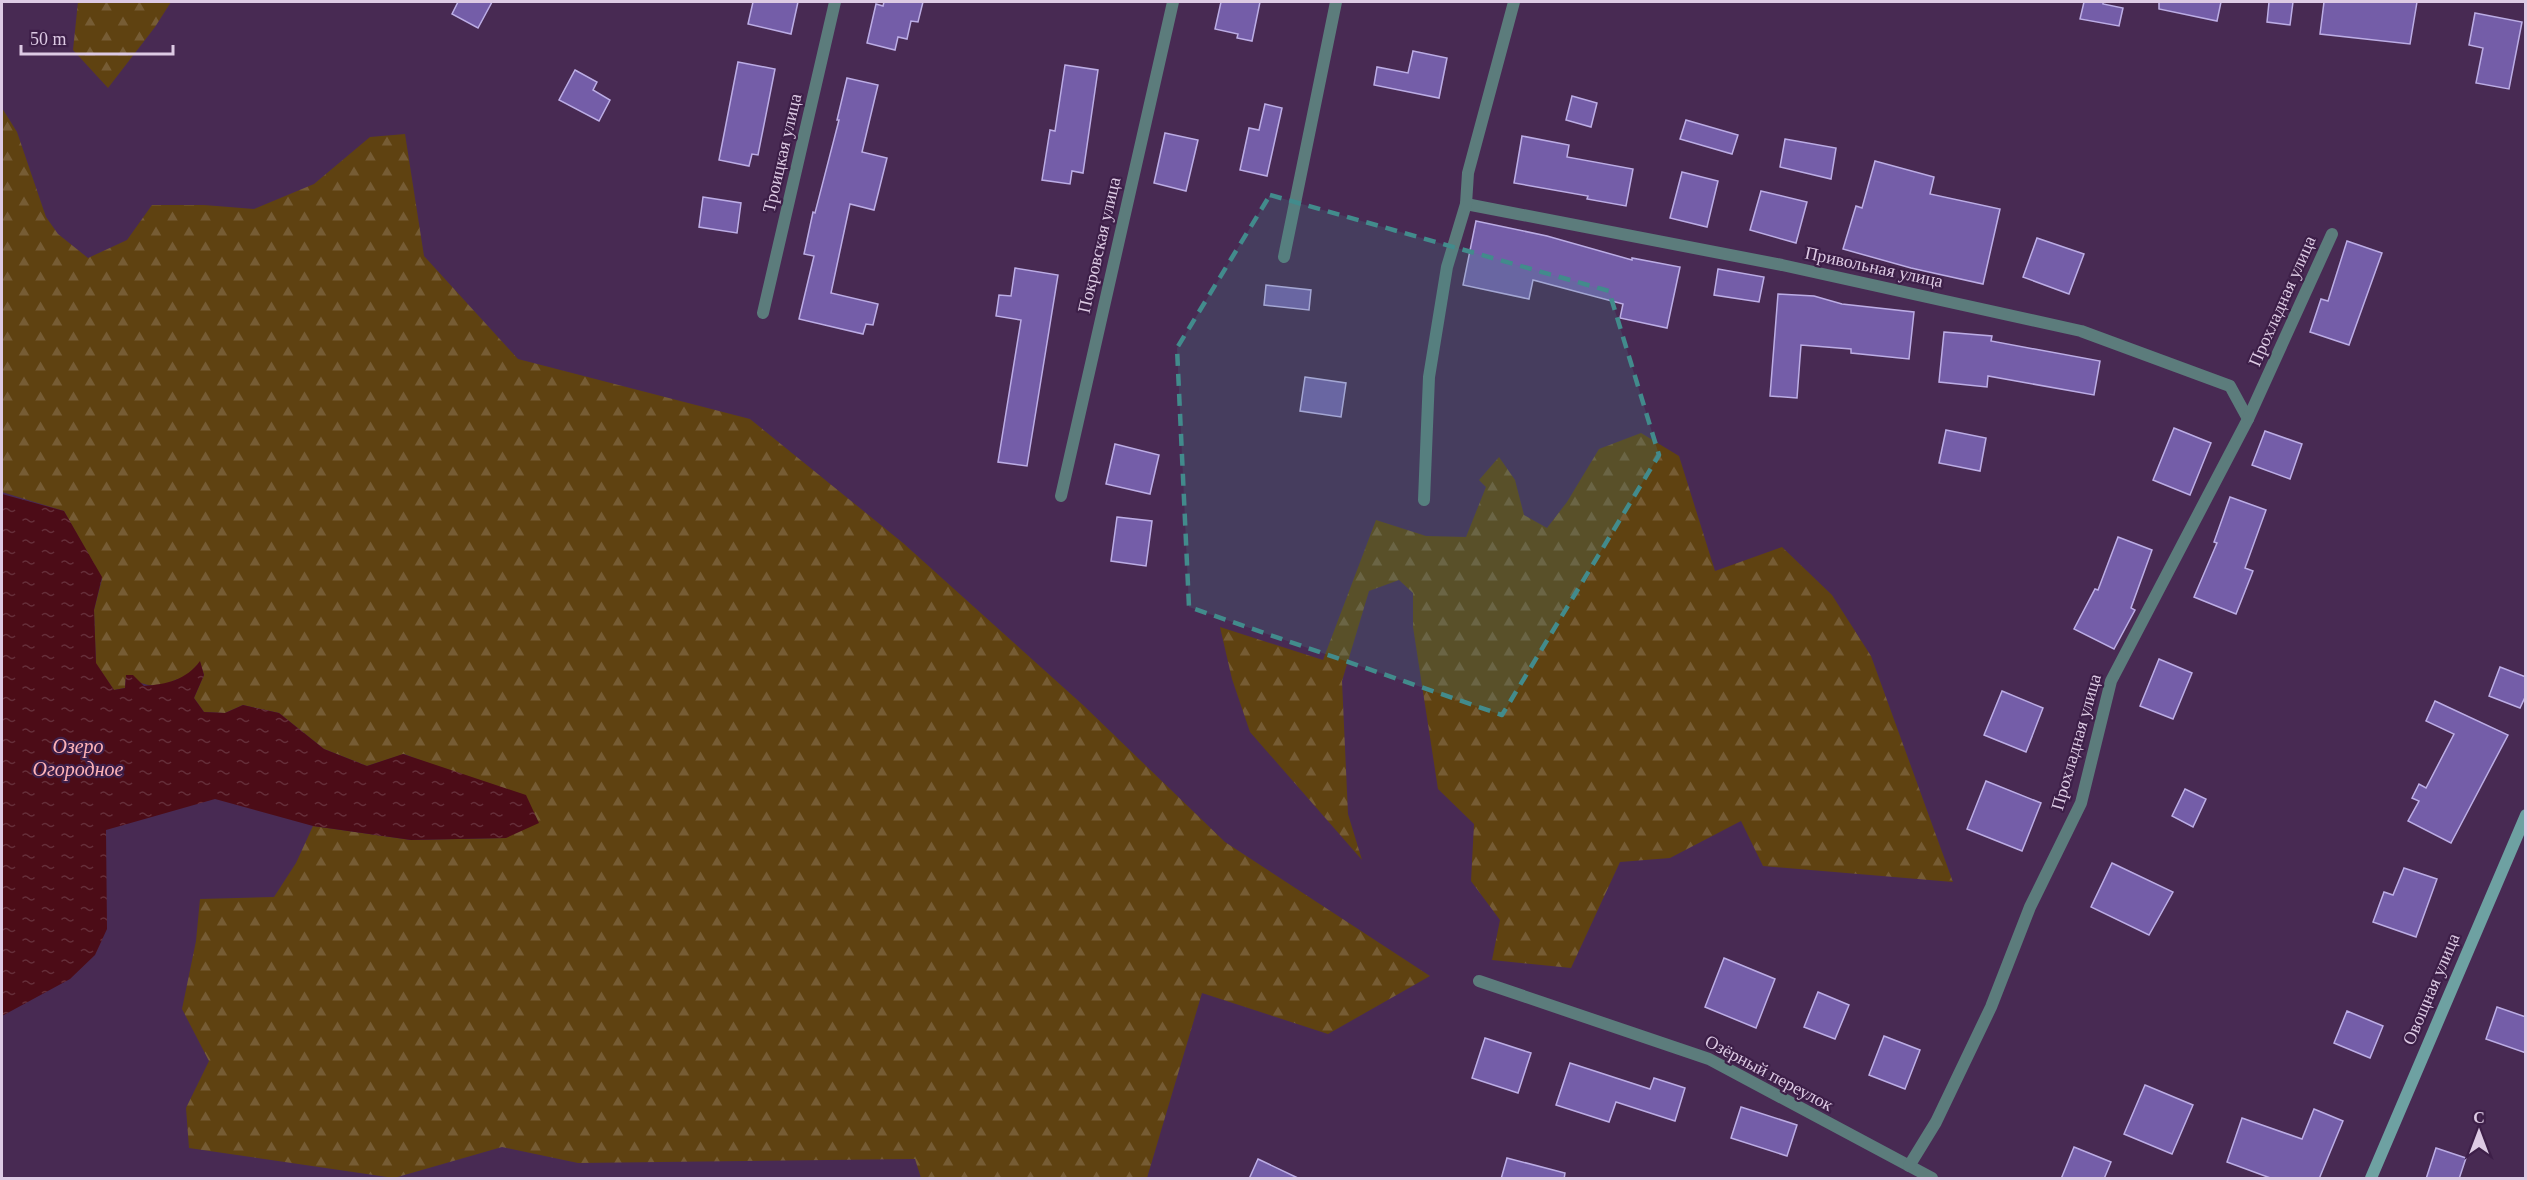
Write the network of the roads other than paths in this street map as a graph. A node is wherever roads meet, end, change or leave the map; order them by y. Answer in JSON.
{"nodes":[{"id":1,"x":835,"y":2,"type":"edge"},
{"id":2,"x":1173,"y":2,"type":"edge"},
{"id":3,"x":1336,"y":2,"type":"edge"},
{"id":4,"x":1514,"y":2,"type":"edge"},
{"id":5,"x":1466,"y":204,"type":"junction"},
{"id":6,"x":2332,"y":234,"type":"dead end"},
{"id":7,"x":1284,"y":257,"type":"dead end"},
{"id":8,"x":763,"y":313,"type":"dead end"},
{"id":9,"x":2248,"y":419,"type":"junction"},
{"id":10,"x":1061,"y":496,"type":"dead end"},
{"id":11,"x":1424,"y":500,"type":"dead end"},
{"id":12,"x":2526,"y":815,"type":"edge"},
{"id":13,"x":1479,"y":981,"type":"dead end"},
{"id":14,"x":1909,"y":1166,"type":"junction"},
{"id":15,"x":1932,"y":1179,"type":"edge"},
{"id":16,"x":2371,"y":1179,"type":"edge"}],
"edges":[{"from":1,"to":8,"type":"street","name":"Троицкая улица"},
{"from":2,"to":10,"type":"street","name":"Покровская улица"},
{"from":3,"to":7,"type":"street"},
{"from":4,"to":5,"type":"street"},
{"from":5,"to":9,"type":"street","name":"Привольная улица"},
{"from":5,"to":11,"type":"street"},
{"from":6,"to":9,"type":"street","name":"Прохладная улица"},
{"from":9,"to":14,"type":"street","name":"Прохладная улица"},
{"from":12,"to":16,"type":"street","name":"Овощная улица"},
{"from":13,"to":14,"type":"street","name":"Озёрный переулок"},
{"from":14,"to":15,"type":"street","name":"Озёрный переулок"}]}
